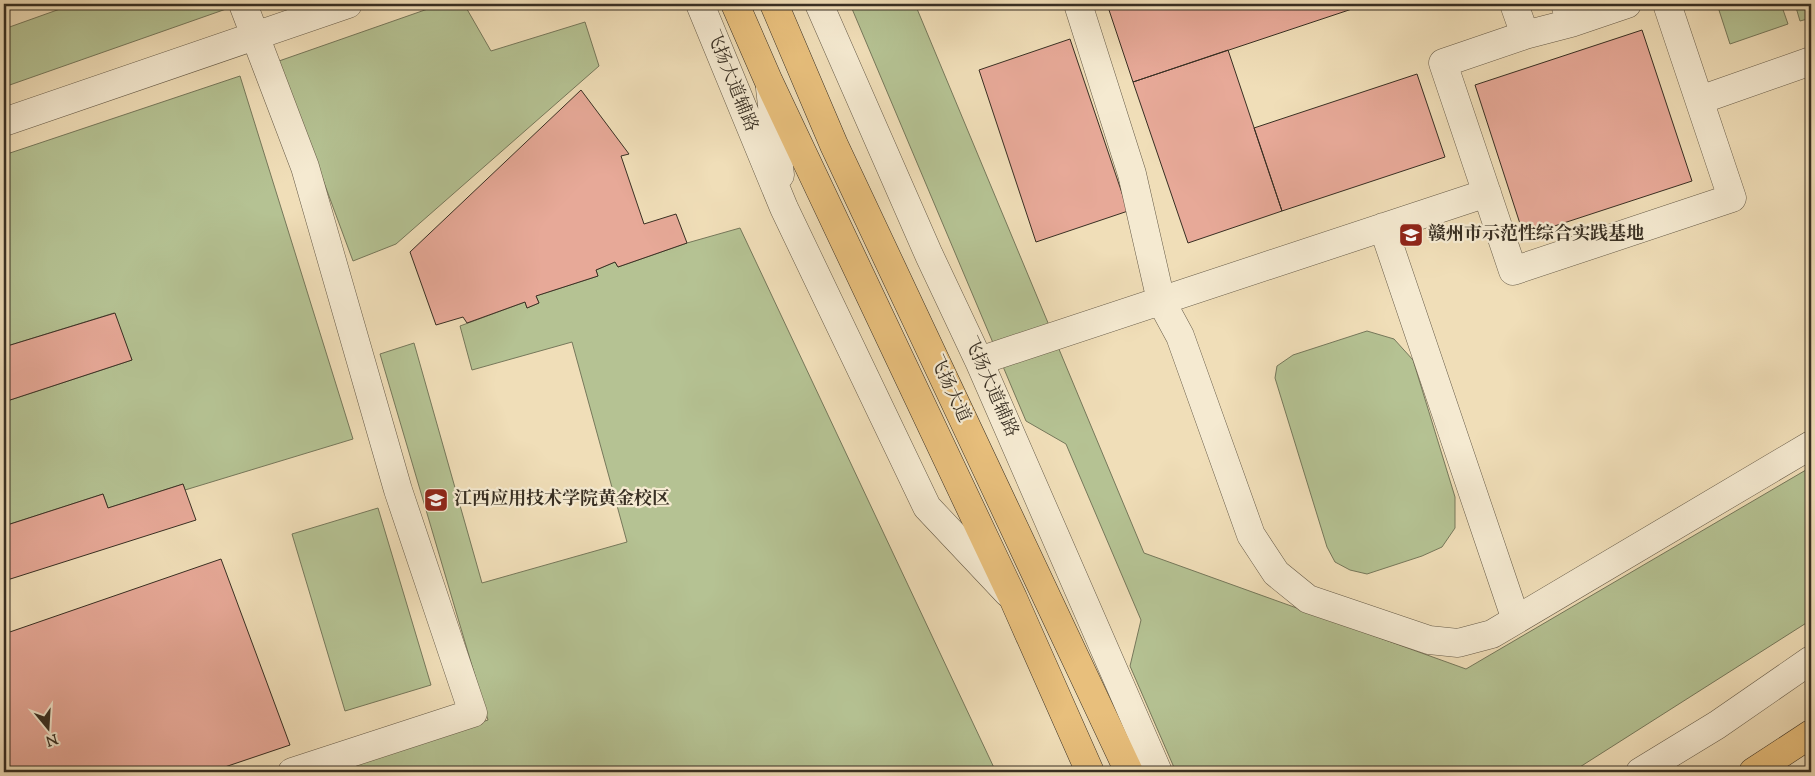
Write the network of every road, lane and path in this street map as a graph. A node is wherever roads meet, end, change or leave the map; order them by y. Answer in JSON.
{"nodes":[{"id":1,"x":243,"y":4,"type":"edge"},
{"id":2,"x":348,"y":4,"type":"edge"},
{"id":3,"x":700,"y":4,"type":"edge"},
{"id":4,"x":736,"y":4,"type":"edge"},
{"id":5,"x":774,"y":4,"type":"edge"},
{"id":6,"x":819,"y":4,"type":"edge"},
{"id":7,"x":1078,"y":4,"type":"edge"},
{"id":8,"x":1514,"y":4,"type":"edge"},
{"id":9,"x":1627,"y":4,"type":"edge"},
{"id":10,"x":1667,"y":4,"type":"edge"},
{"id":11,"x":1568,"y":13,"type":"edge"},
{"id":12,"x":1525,"y":35,"type":"junction"},
{"id":13,"x":256,"y":37,"type":"junction"},
{"id":14,"x":1811,"y":61,"type":"edge"},
{"id":15,"x":769,"y":82,"type":"junction"},
{"id":16,"x":1700,"y":100,"type":"junction"},
{"id":17,"x":4,"y":122,"type":"edge"},
{"id":18,"x":1487,"y":193,"type":"junction"},
{"id":19,"x":784,"y":208,"type":"junction"},
{"id":20,"x":1383,"y":227,"type":"junction"},
{"id":21,"x":1161,"y":301,"type":"junction"},
{"id":22,"x":979,"y":361,"type":"junction"},
{"id":23,"x":1811,"y":445,"type":"edge"},
{"id":24,"x":1012,"y":598,"type":"junction"},
{"id":25,"x":1516,"y":620,"type":"junction"},
{"id":26,"x":1811,"y":660,"type":"edge"},
{"id":27,"x":1811,"y":734,"type":"edge"},
{"id":28,"x":292,"y":772,"type":"edge"},
{"id":29,"x":1090,"y":772,"type":"edge"},
{"id":30,"x":1129,"y":772,"type":"edge"},
{"id":31,"x":1158,"y":772,"type":"edge"},
{"id":32,"x":1640,"y":772,"type":"edge"},
{"id":33,"x":1753,"y":772,"type":"edge"}],
"edges":[{"from":1,"to":13,"type":"street"},
{"from":2,"to":13,"type":"street"},
{"from":3,"to":19,"type":"street","name":"飞扬大道辅路"},
{"from":4,"to":15,"type":"main road","name":"飞扬大道"},
{"from":5,"to":30,"type":"main road","name":"飞扬大道"},
{"from":6,"to":22,"type":"street","name":"飞扬大道辅路"},
{"from":7,"to":21,"type":"street"},
{"from":8,"to":12,"type":"street"},
{"from":9,"to":11,"type":"street"},
{"from":10,"to":16,"type":"street"},
{"from":11,"to":12,"type":"street"},
{"from":12,"to":18,"type":"street"},
{"from":13,"to":17,"type":"street"},
{"from":13,"to":28,"type":"street"},
{"from":14,"to":16,"type":"street"},
{"from":15,"to":19,"type":"street"},
{"from":15,"to":24,"type":"main road","name":"飞扬大道"},
{"from":16,"to":18,"type":"street"},
{"from":18,"to":20,"type":"street"},
{"from":19,"to":24,"type":"street","name":"飞扬大道辅路"},
{"from":20,"to":21,"type":"street"},
{"from":20,"to":25,"type":"street"},
{"from":21,"to":22,"type":"street"},
{"from":21,"to":25,"type":"street"},
{"from":22,"to":31,"type":"street","name":"飞扬大道辅路"},
{"from":23,"to":25,"type":"street"},
{"from":24,"to":29,"type":"main road","name":"飞扬大道"},
{"from":26,"to":32,"type":"street"},
{"from":27,"to":33,"type":"main road"}]}
